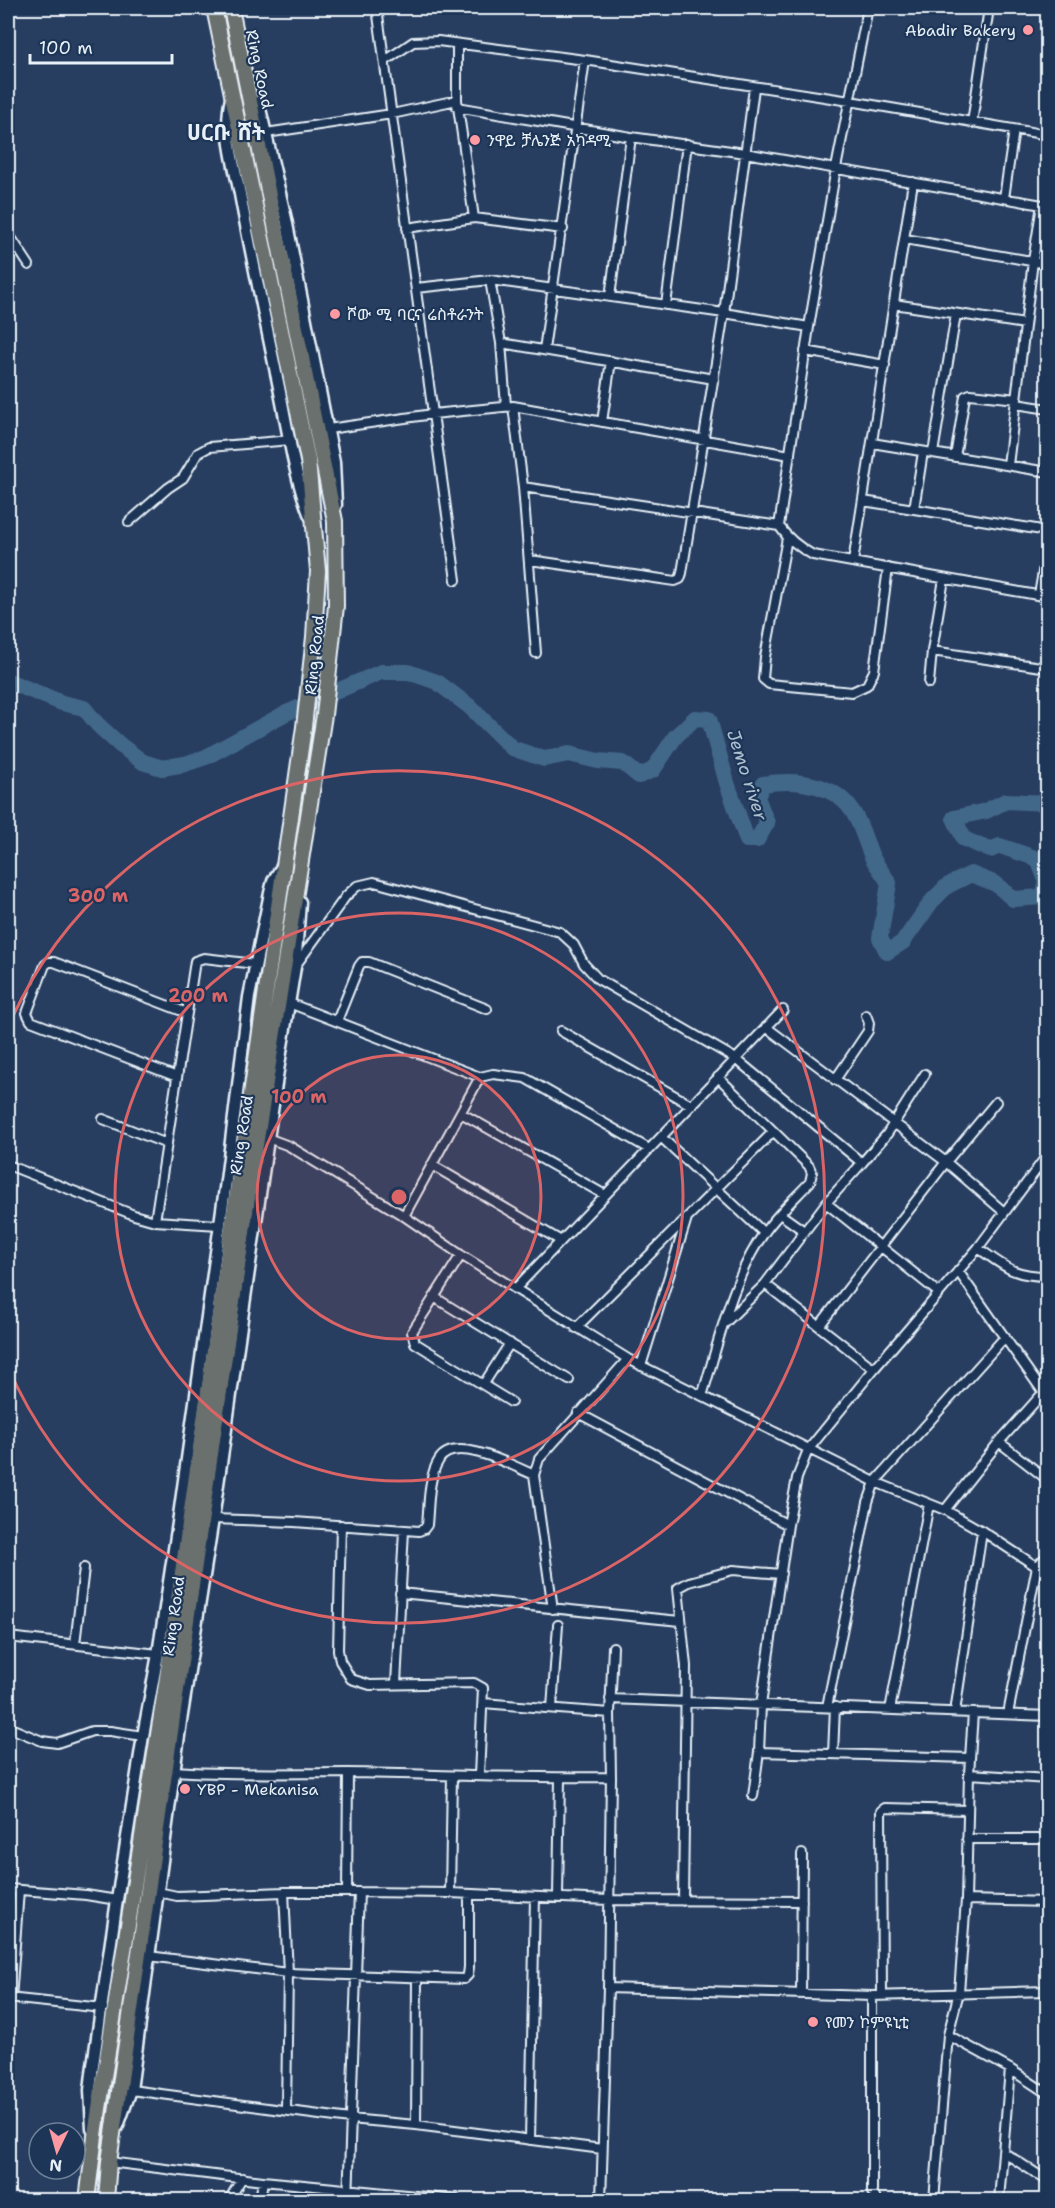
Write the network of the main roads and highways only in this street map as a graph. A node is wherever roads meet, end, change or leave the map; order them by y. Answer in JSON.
{"nodes":[{"id":1,"x":214,"y":8,"type":"edge"},
{"id":2,"x":231,"y":8,"type":"edge"},
{"id":3,"x":250,"y":1135,"type":"junction"},
{"id":4,"x":87,"y":2200,"type":"edge"},
{"id":5,"x":106,"y":2200,"type":"edge"}],
"edges":[{"from":1,"to":3,"type":"highway","name":"Ring Road"},
{"from":2,"to":3,"type":"highway","name":"Ring Road"},
{"from":3,"to":4,"type":"highway","name":"Ring Road"},
{"from":3,"to":5,"type":"highway","name":"Ring Road"}]}
